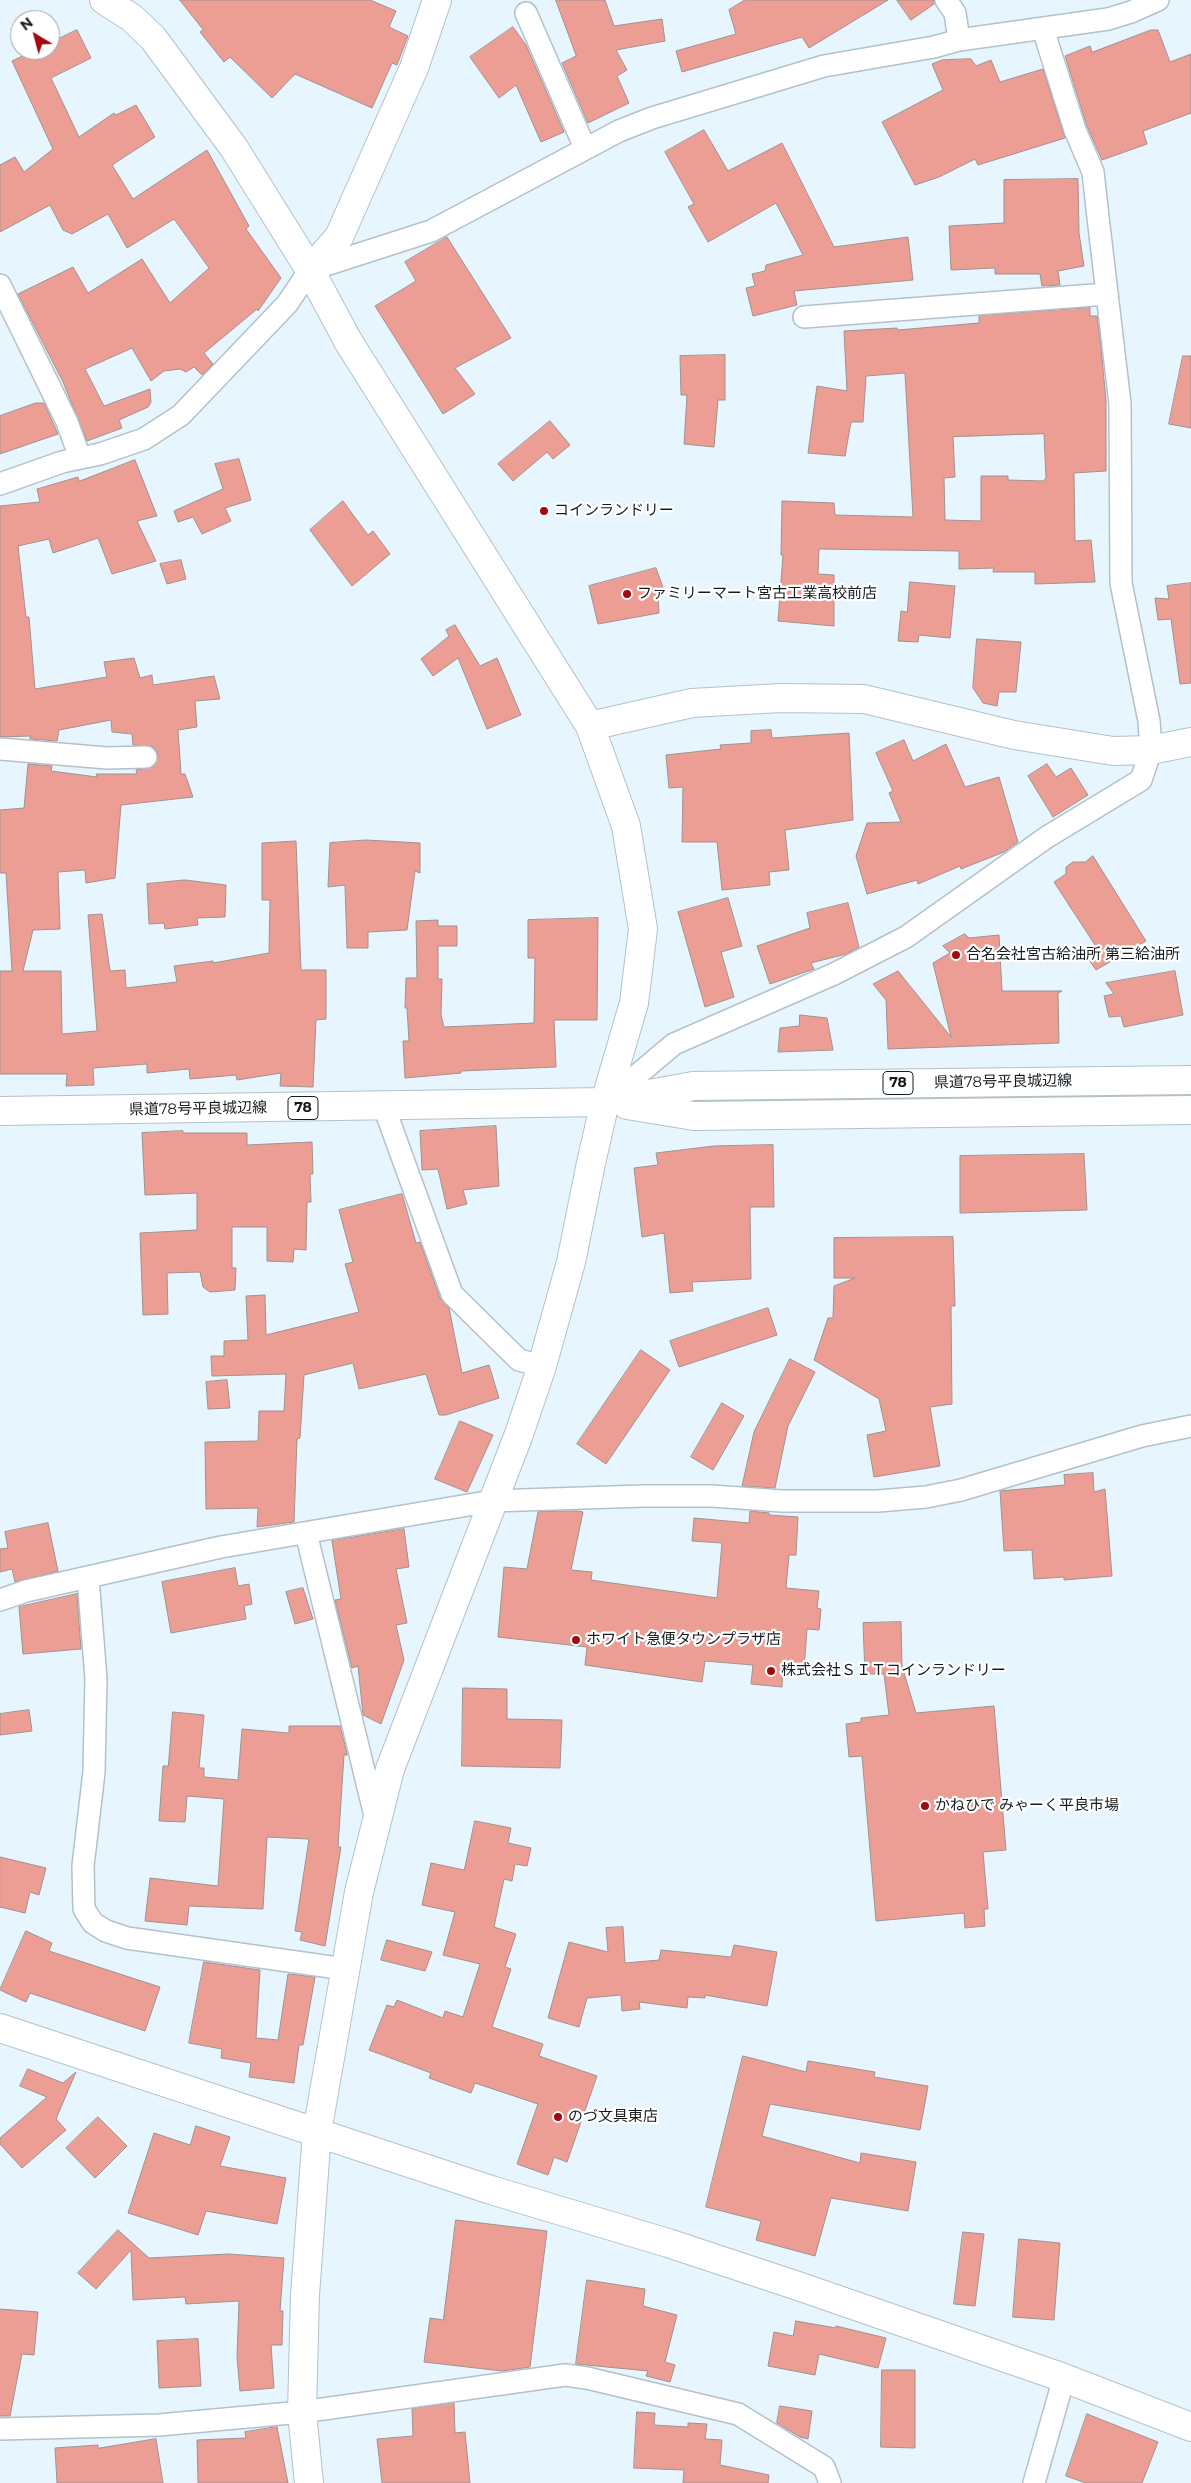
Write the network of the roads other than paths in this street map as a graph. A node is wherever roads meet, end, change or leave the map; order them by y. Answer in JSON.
{"nodes":[{"id":1,"x":104,"y":0,"type":"edge"},
{"id":2,"x":436,"y":0,"type":"edge"},
{"id":3,"x":946,"y":0,"type":"edge"},
{"id":4,"x":1158,"y":0,"type":"edge"},
{"id":5,"x":526,"y":13,"type":"dead end"},
{"id":6,"x":1044,"y":29,"type":"junction"},
{"id":7,"x":958,"y":40,"type":"junction"},
{"id":8,"x":585,"y":148,"type":"junction"},
{"id":9,"x":310,"y":270,"type":"junction"},
{"id":10,"x":0,"y":285,"type":"edge"},
{"id":11,"x":1107,"y":294,"type":"junction"},
{"id":12,"x":804,"y":317,"type":"dead end"},
{"id":13,"x":80,"y":458,"type":"junction"},
{"id":14,"x":0,"y":484,"type":"edge"},
{"id":15,"x":590,"y":726,"type":"junction"},
{"id":16,"x":1191,"y":742,"type":"edge"},
{"id":17,"x":0,"y":749,"type":"edge"},
{"id":18,"x":1152,"y":750,"type":"junction"},
{"id":19,"x":146,"y":757,"type":"dead end"},
{"id":20,"x":1191,"y":1080,"type":"edge"},
{"id":21,"x":605,"y":1102,"type":"junction"},
{"id":22,"x":384,"y":1107,"type":"junction"},
{"id":23,"x":1191,"y":1110,"type":"edge"},
{"id":24,"x":0,"y":1111,"type":"edge"},
{"id":25,"x":542,"y":1366,"type":"junction"},
{"id":26,"x":1191,"y":1426,"type":"edge"},
{"id":27,"x":492,"y":1501,"type":"junction"},
{"id":28,"x":306,"y":1533,"type":"junction"},
{"id":29,"x":88,"y":1578,"type":"junction"},
{"id":30,"x":0,"y":1600,"type":"edge"},
{"id":31,"x":377,"y":1822,"type":"junction"},
{"id":32,"x":345,"y":1969,"type":"junction"},
{"id":33,"x":0,"y":2028,"type":"edge"},
{"id":34,"x":317,"y":2132,"type":"junction"},
{"id":35,"x":1064,"y":2378,"type":"junction"},
{"id":36,"x":302,"y":2412,"type":"junction"},
{"id":37,"x":1191,"y":2427,"type":"edge"},
{"id":38,"x":0,"y":2429,"type":"edge"},
{"id":39,"x":309,"y":2483,"type":"edge"},
{"id":40,"x":830,"y":2483,"type":"edge"},
{"id":41,"x":1034,"y":2483,"type":"edge"}],
"edges":[{"from":1,"to":9,"type":"street"},
{"from":2,"to":9,"type":"street"},
{"from":3,"to":7,"type":"street"},
{"from":4,"to":6,"type":"street"},
{"from":5,"to":8,"type":"street"},
{"from":6,"to":7,"type":"street"},
{"from":6,"to":11,"type":"street"},
{"from":7,"to":8,"type":"street"},
{"from":8,"to":9,"type":"street"},
{"from":9,"to":13,"type":"street"},
{"from":9,"to":15,"type":"street"},
{"from":10,"to":13,"type":"street"},
{"from":11,"to":12,"type":"street"},
{"from":11,"to":18,"type":"street"},
{"from":13,"to":14,"type":"street"},
{"from":15,"to":18,"type":"street"},
{"from":15,"to":21,"type":"street"},
{"from":16,"to":18,"type":"street"},
{"from":17,"to":19,"type":"street"},
{"from":18,"to":21,"type":"street"},
{"from":20,"to":21,"type":"street","name":"県道78号平良城辺線","number":"78"},
{"from":21,"to":22,"type":"street","name":"県道78号平良城辺線","number":"78"},
{"from":21,"to":23,"type":"street","name":"県道78号平良城辺線","number":"78"},
{"from":21,"to":25,"type":"street"},
{"from":22,"to":24,"type":"street","name":"県道78号平良城辺線","number":"78"},
{"from":22,"to":25,"type":"street"},
{"from":25,"to":27,"type":"street"},
{"from":26,"to":27,"type":"street"},
{"from":27,"to":28,"type":"street"},
{"from":27,"to":31,"type":"street"},
{"from":28,"to":29,"type":"street"},
{"from":28,"to":31,"type":"street"},
{"from":29,"to":30,"type":"street"},
{"from":29,"to":32,"type":"street"},
{"from":31,"to":32,"type":"street"},
{"from":32,"to":34,"type":"street"},
{"from":33,"to":34,"type":"street"},
{"from":34,"to":35,"type":"street"},
{"from":34,"to":36,"type":"street"},
{"from":35,"to":37,"type":"street"},
{"from":35,"to":41,"type":"street"},
{"from":36,"to":38,"type":"street"},
{"from":36,"to":39,"type":"street"},
{"from":36,"to":40,"type":"street"}]}
